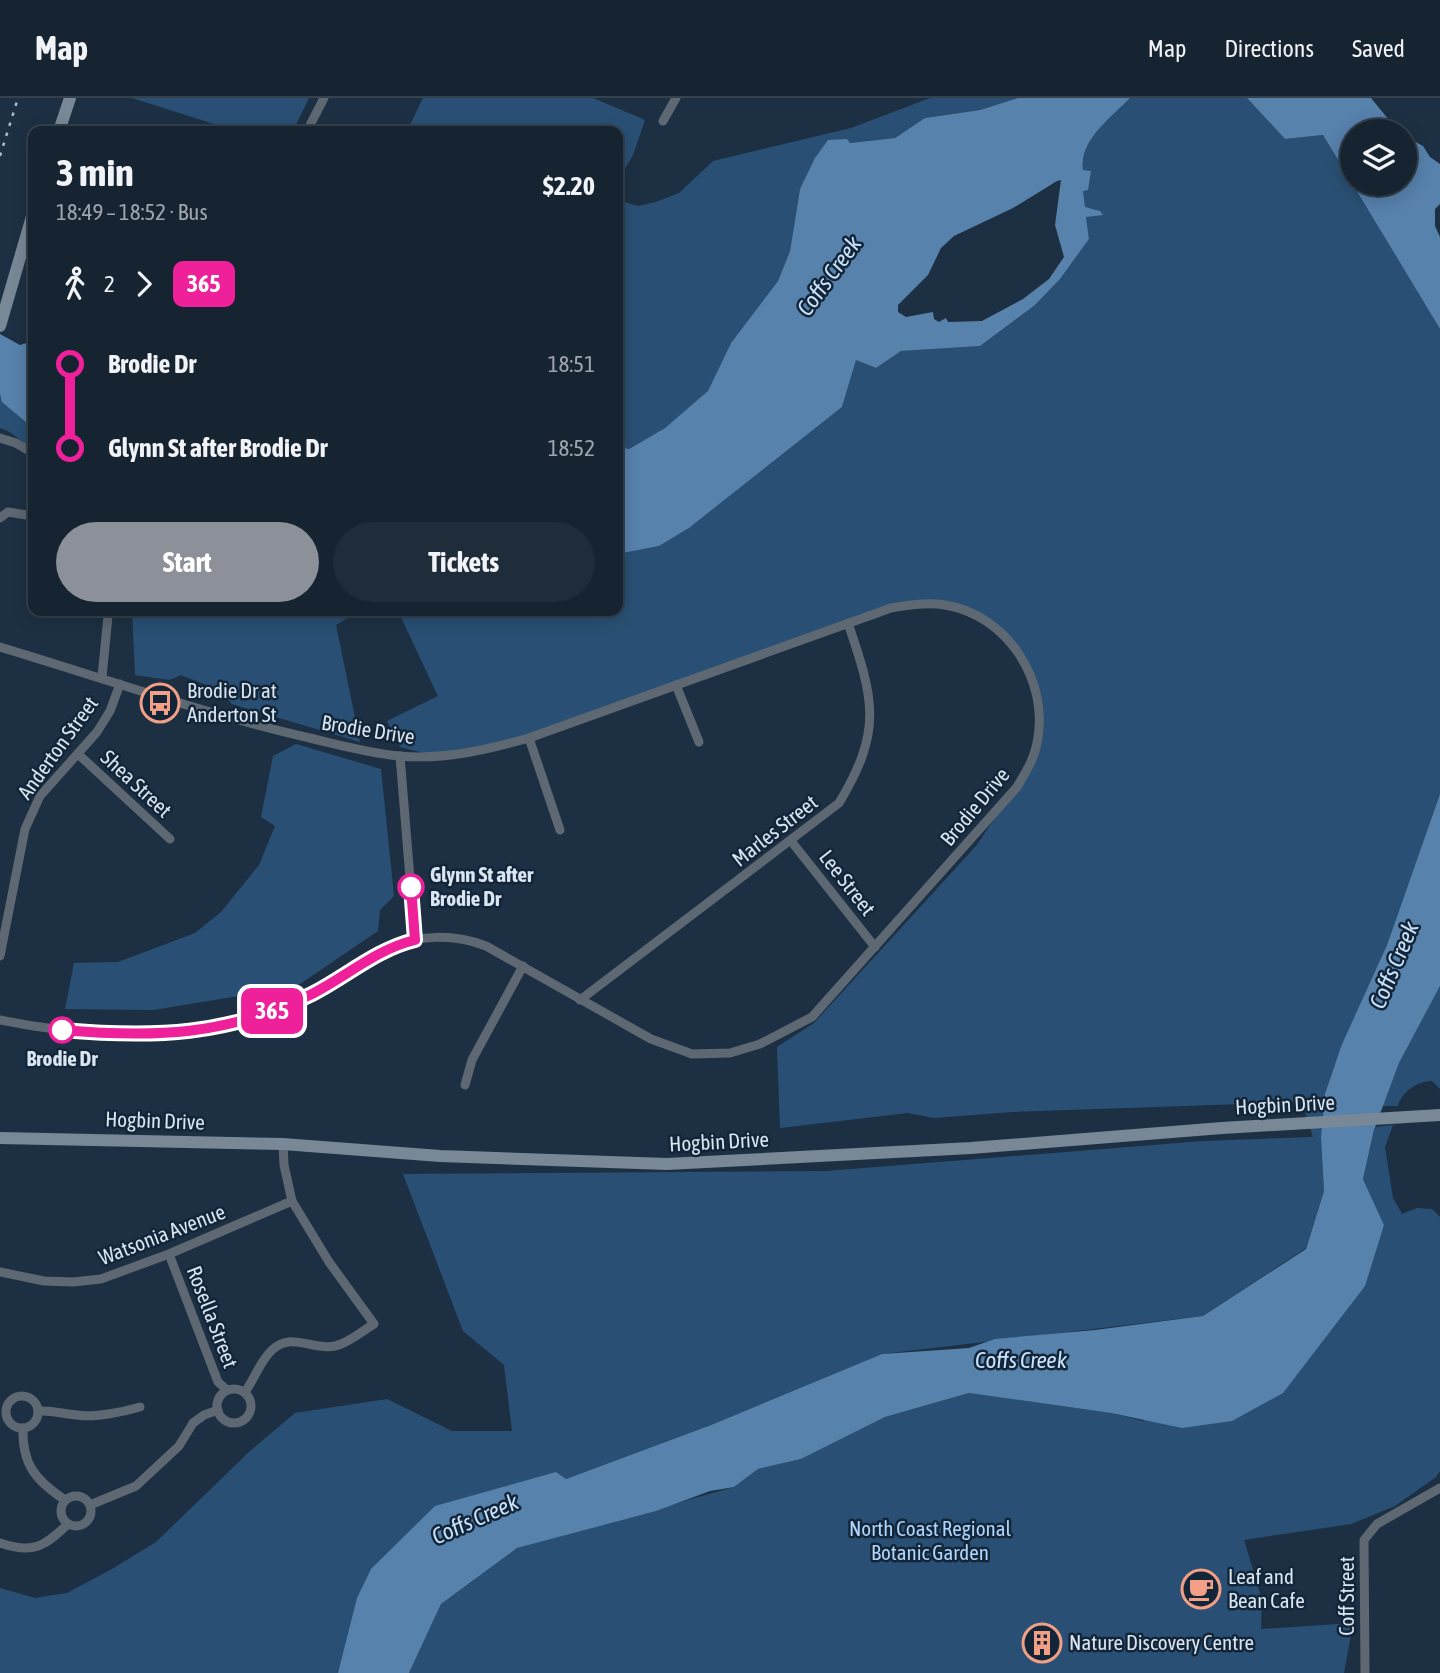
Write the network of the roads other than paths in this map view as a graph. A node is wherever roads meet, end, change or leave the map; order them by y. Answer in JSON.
{"nodes":[{"id":1,"x":70,"y":98,"type":"edge"},
{"id":2,"x":324,"y":98,"type":"edge"},
{"id":3,"x":676,"y":98,"type":"edge"},
{"id":4,"x":663,"y":121,"type":"dead end"},
{"id":5,"x":62,"y":126,"type":"edge"},
{"id":6,"x":310,"y":126,"type":"edge"},
{"id":7,"x":28,"y":230,"type":"edge"},
{"id":8,"x":0,"y":326,"type":"edge"},
{"id":9,"x":0,"y":438,"type":"edge"},
{"id":10,"x":28,"y":450,"type":"edge"},
{"id":11,"x":28,"y":515,"type":"edge"},
{"id":12,"x":0,"y":518,"type":"edge"},
{"id":13,"x":108,"y":616,"type":"dead end"},
{"id":14,"x":848,"y":623,"type":"junction"},
{"id":15,"x":0,"y":647,"type":"edge"},
{"id":16,"x":102,"y":677,"type":"junction"},
{"id":17,"x":120,"y":684,"type":"junction"},
{"id":18,"x":676,"y":685,"type":"junction"},
{"id":19,"x":529,"y":738,"type":"junction"},
{"id":20,"x":699,"y":742,"type":"dead end"},
{"id":21,"x":78,"y":754,"type":"junction"},
{"id":22,"x":400,"y":756,"type":"junction"},
{"id":23,"x":560,"y":830,"type":"dead end"},
{"id":24,"x":170,"y":839,"type":"dead end"},
{"id":25,"x":791,"y":841,"type":"junction"},
{"id":26,"x":415,"y":940,"type":"junction"},
{"id":27,"x":875,"y":947,"type":"junction"},
{"id":28,"x":0,"y":956,"type":"edge"},
{"id":29,"x":523,"y":967,"type":"junction"},
{"id":30,"x":580,"y":1000,"type":"junction"},
{"id":31,"x":0,"y":1020,"type":"edge"},
{"id":32,"x":465,"y":1085,"type":"dead end"},
{"id":33,"x":1440,"y":1115,"type":"edge"},
{"id":34,"x":0,"y":1138,"type":"edge"},
{"id":35,"x":283,"y":1144,"type":"junction"},
{"id":36,"x":292,"y":1201,"type":"junction"},
{"id":37,"x":169,"y":1254,"type":"junction"},
{"id":38,"x":0,"y":1272,"type":"edge"},
{"id":39,"x":227,"y":1390,"type":"junction"},
{"id":40,"x":244,"y":1392,"type":"junction"},
{"id":41,"x":4,"y":1401,"type":"edge"},
{"id":42,"x":140,"y":1407,"type":"dead end"},
{"id":43,"x":218,"y":1410,"type":"junction"},
{"id":44,"x":38,"y":1411,"type":"junction"},
{"id":45,"x":23,"y":1428,"type":"junction"},
{"id":46,"x":1440,"y":1488,"type":"edge"},
{"id":47,"x":65,"y":1500,"type":"junction"},
{"id":48,"x":90,"y":1505,"type":"junction"},
{"id":49,"x":68,"y":1524,"type":"junction"},
{"id":50,"x":0,"y":1543,"type":"edge"},
{"id":51,"x":1365,"y":1673,"type":"edge"}],
"edges":[{"from":1,"to":5,"type":"main road"},
{"from":2,"to":6,"type":"street"},
{"from":3,"to":4,"type":"street"},
{"from":7,"to":8,"type":"main road"},
{"from":9,"to":10,"type":"street"},
{"from":11,"to":12,"type":"street"},
{"from":13,"to":16,"type":"street"},
{"from":14,"to":18,"type":"street","name":"Brodie Drive"},
{"from":14,"to":25,"type":"street","name":"Marles Street"},
{"from":14,"to":27,"type":"street","name":"Brodie Drive"},
{"from":15,"to":16,"type":"street","name":"Brodie Drive"},
{"from":16,"to":17,"type":"street","name":"Brodie Drive"},
{"from":17,"to":21,"type":"street","name":"Anderton Street"},
{"from":17,"to":22,"type":"street","name":"Brodie Drive"},
{"from":18,"to":19,"type":"street","name":"Brodie Drive"},
{"from":18,"to":20,"type":"street"},
{"from":19,"to":22,"type":"street","name":"Brodie Drive"},
{"from":19,"to":23,"type":"street"},
{"from":21,"to":24,"type":"street","name":"Shea Street"},
{"from":21,"to":28,"type":"street","name":"Anderton Street"},
{"from":22,"to":26,"type":"street"},
{"from":25,"to":27,"type":"street","name":"Lee Street"},
{"from":25,"to":30,"type":"street","name":"Marles Street"},
{"from":26,"to":29,"type":"street","name":"Brodie Drive"},
{"from":26,"to":31,"type":"street","name":"Brodie Drive"},
{"from":27,"to":30,"type":"street","name":"Brodie Drive"},
{"from":29,"to":30,"type":"street","name":"Brodie Drive"},
{"from":29,"to":32,"type":"street"},
{"from":33,"to":35,"type":"main road","name":"Hogbin Drive"},
{"from":34,"to":35,"type":"main road","name":"Hogbin Drive"},
{"from":35,"to":36,"type":"street"},
{"from":36,"to":37,"type":"street","name":"Watsonia Avenue"},
{"from":36,"to":40,"type":"street"},
{"from":37,"to":38,"type":"street","name":"Watsonia Avenue"},
{"from":37,"to":39,"type":"street","name":"Rosella Street"},
{"from":39,"to":40,"type":"street"},
{"from":39,"to":43,"type":"street"},
{"from":40,"to":43,"type":"street"},
{"from":41,"to":44,"type":"street"},
{"from":41,"to":45,"type":"street"},
{"from":42,"to":44,"type":"street"},
{"from":43,"to":48,"type":"street"},
{"from":44,"to":45,"type":"street"},
{"from":45,"to":47,"type":"street"},
{"from":46,"to":51,"type":"street","name":"Coff Street"},
{"from":47,"to":48,"type":"street"},
{"from":47,"to":49,"type":"street"},
{"from":48,"to":49,"type":"street"},
{"from":49,"to":50,"type":"street"}]}
